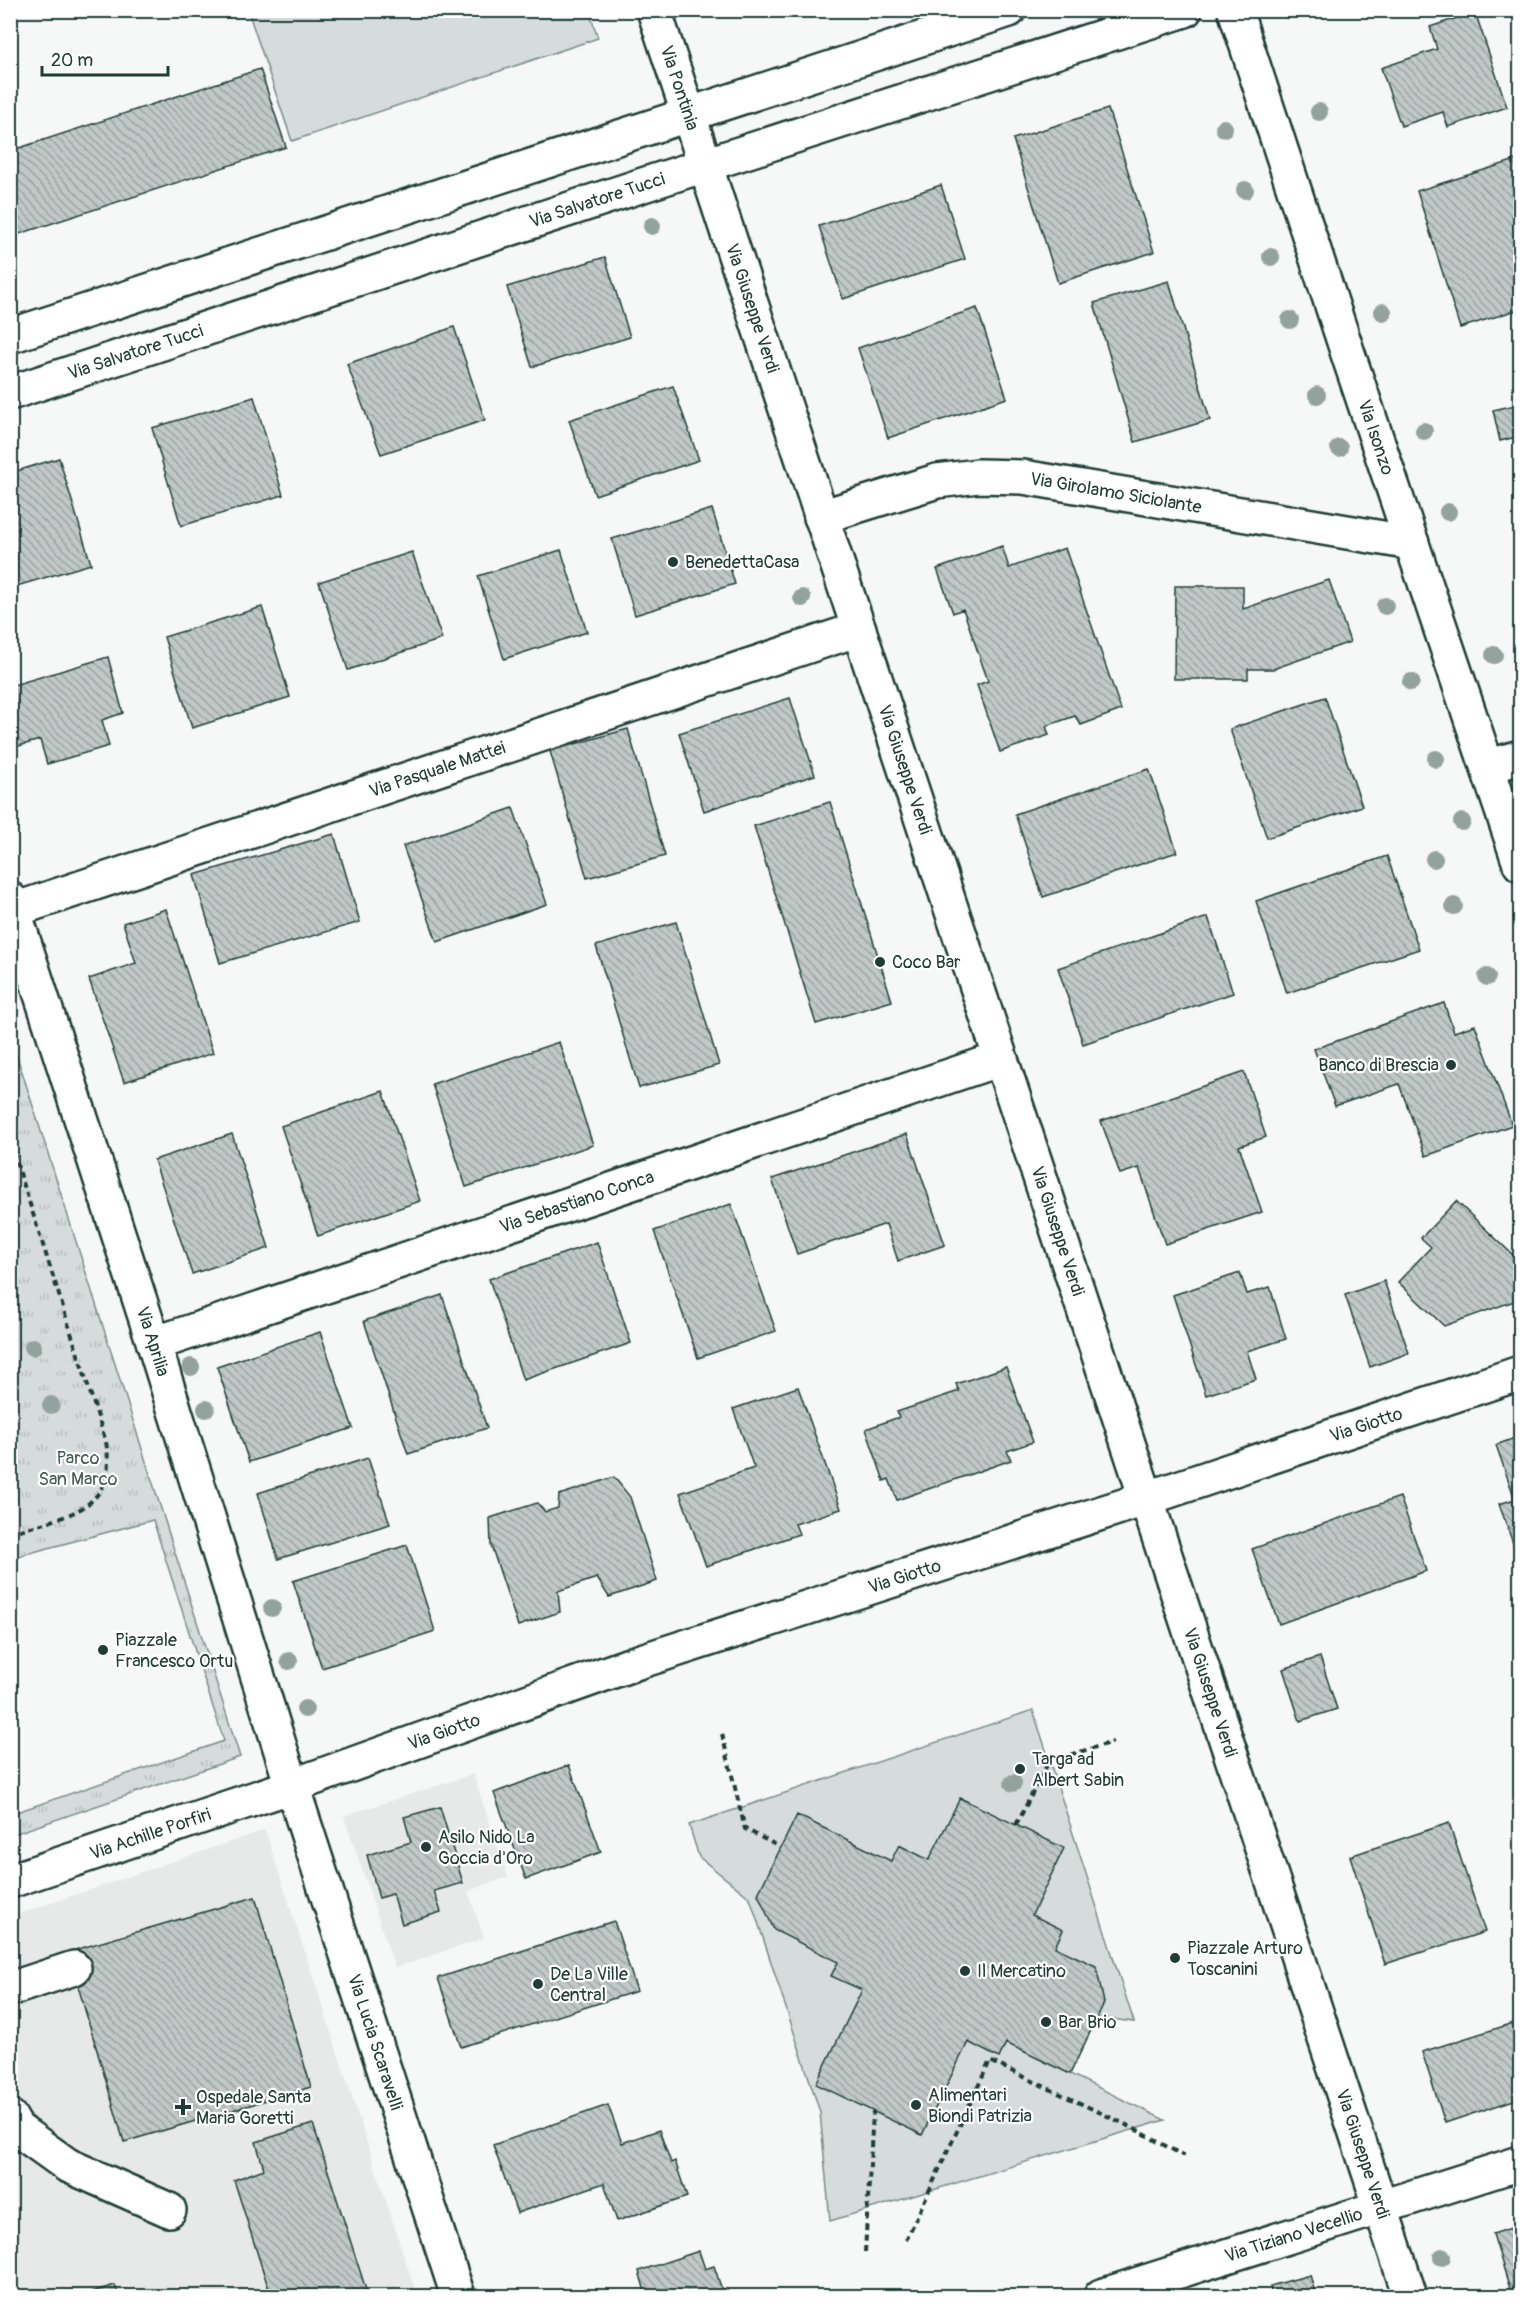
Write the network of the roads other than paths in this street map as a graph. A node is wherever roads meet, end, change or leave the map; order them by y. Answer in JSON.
{"nodes":[{"id":1,"x":654,"y":10,"type":"edge"},
{"id":2,"x":1009,"y":10,"type":"edge"},
{"id":3,"x":1185,"y":10,"type":"edge"},
{"id":4,"x":1235,"y":10,"type":"edge"},
{"id":5,"x":688,"y":115,"type":"junction"},
{"id":6,"x":705,"y":165,"type":"junction"},
{"id":7,"x":10,"y":336,"type":"edge"},
{"id":8,"x":10,"y":393,"type":"edge"},
{"id":9,"x":821,"y":517,"type":"junction"},
{"id":10,"x":1412,"y":543,"type":"junction"},
{"id":11,"x":859,"y":629,"type":"junction"},
{"id":12,"x":1521,"y":757,"type":"edge"},
{"id":13,"x":1488,"y":767,"type":"junction"},
{"id":14,"x":1521,"y":864,"type":"edge"},
{"id":15,"x":12,"y":904,"type":"edge"},
{"id":16,"x":999,"y":1059,"type":"junction"},
{"id":17,"x":154,"y":1344,"type":"junction"},
{"id":18,"x":1521,"y":1373,"type":"edge"},
{"id":19,"x":1148,"y":1498,"type":"junction"},
{"id":20,"x":292,"y":1786,"type":"junction"},
{"id":21,"x":10,"y":1881,"type":"edge"},
{"id":22,"x":74,"y":1968,"type":"dead end"},
{"id":23,"x":10,"y":1989,"type":"edge"},
{"id":24,"x":10,"y":2117,"type":"edge"},
{"id":25,"x":1521,"y":2163,"type":"edge"},
{"id":26,"x":1382,"y":2207,"type":"junction"},
{"id":27,"x":169,"y":2210,"type":"dead end"},
{"id":28,"x":458,"y":2296,"type":"edge"},
{"id":29,"x":1101,"y":2296,"type":"edge"},
{"id":30,"x":1410,"y":2296,"type":"edge"}],
"edges":[{"from":1,"to":5,"type":"street","name":"Via Pontinia"},
{"from":2,"to":5,"type":"street"},
{"from":3,"to":6,"type":"street","name":"Via Salvatore Tucci"},
{"from":4,"to":10,"type":"street","name":"Via Isonzo"},
{"from":5,"to":6,"type":"street","name":"Via Pontinia"},
{"from":5,"to":7,"type":"street"},
{"from":6,"to":8,"type":"street","name":"Via Salvatore Tucci"},
{"from":6,"to":9,"type":"street","name":"Via Giuseppe Verdi"},
{"from":9,"to":10,"type":"street","name":"Via Girolamo Siciolante"},
{"from":9,"to":11,"type":"street","name":"Via Giuseppe Verdi"},
{"from":10,"to":13,"type":"street","name":"Via Isonzo"},
{"from":11,"to":15,"type":"street","name":"Via Pasquale Mattei"},
{"from":11,"to":16,"type":"street","name":"Via Giuseppe Verdi"},
{"from":12,"to":13,"type":"street"},
{"from":13,"to":14,"type":"street","name":"Via Isonzo"},
{"from":15,"to":17,"type":"street","name":"Via Aprilia"},
{"from":16,"to":17,"type":"street","name":"Via Sebastiano Conca"},
{"from":16,"to":19,"type":"street","name":"Via Giuseppe Verdi"},
{"from":17,"to":20,"type":"street","name":"Via Aprilia"},
{"from":18,"to":19,"type":"street","name":"Via Giotto"},
{"from":19,"to":20,"type":"street","name":"Via Giotto"},
{"from":19,"to":26,"type":"street","name":"Via Giuseppe Verdi"},
{"from":20,"to":21,"type":"street","name":"Via Achille Porfiri"},
{"from":20,"to":28,"type":"street","name":"Via Lucia Scaravelli"},
{"from":22,"to":23,"type":"street"},
{"from":24,"to":27,"type":"street"},
{"from":25,"to":26,"type":"street","name":"Via Tiziano Vecellio"},
{"from":26,"to":29,"type":"street","name":"Via Tiziano Vecellio"},
{"from":26,"to":30,"type":"street","name":"Via Giuseppe Verdi"}]}
